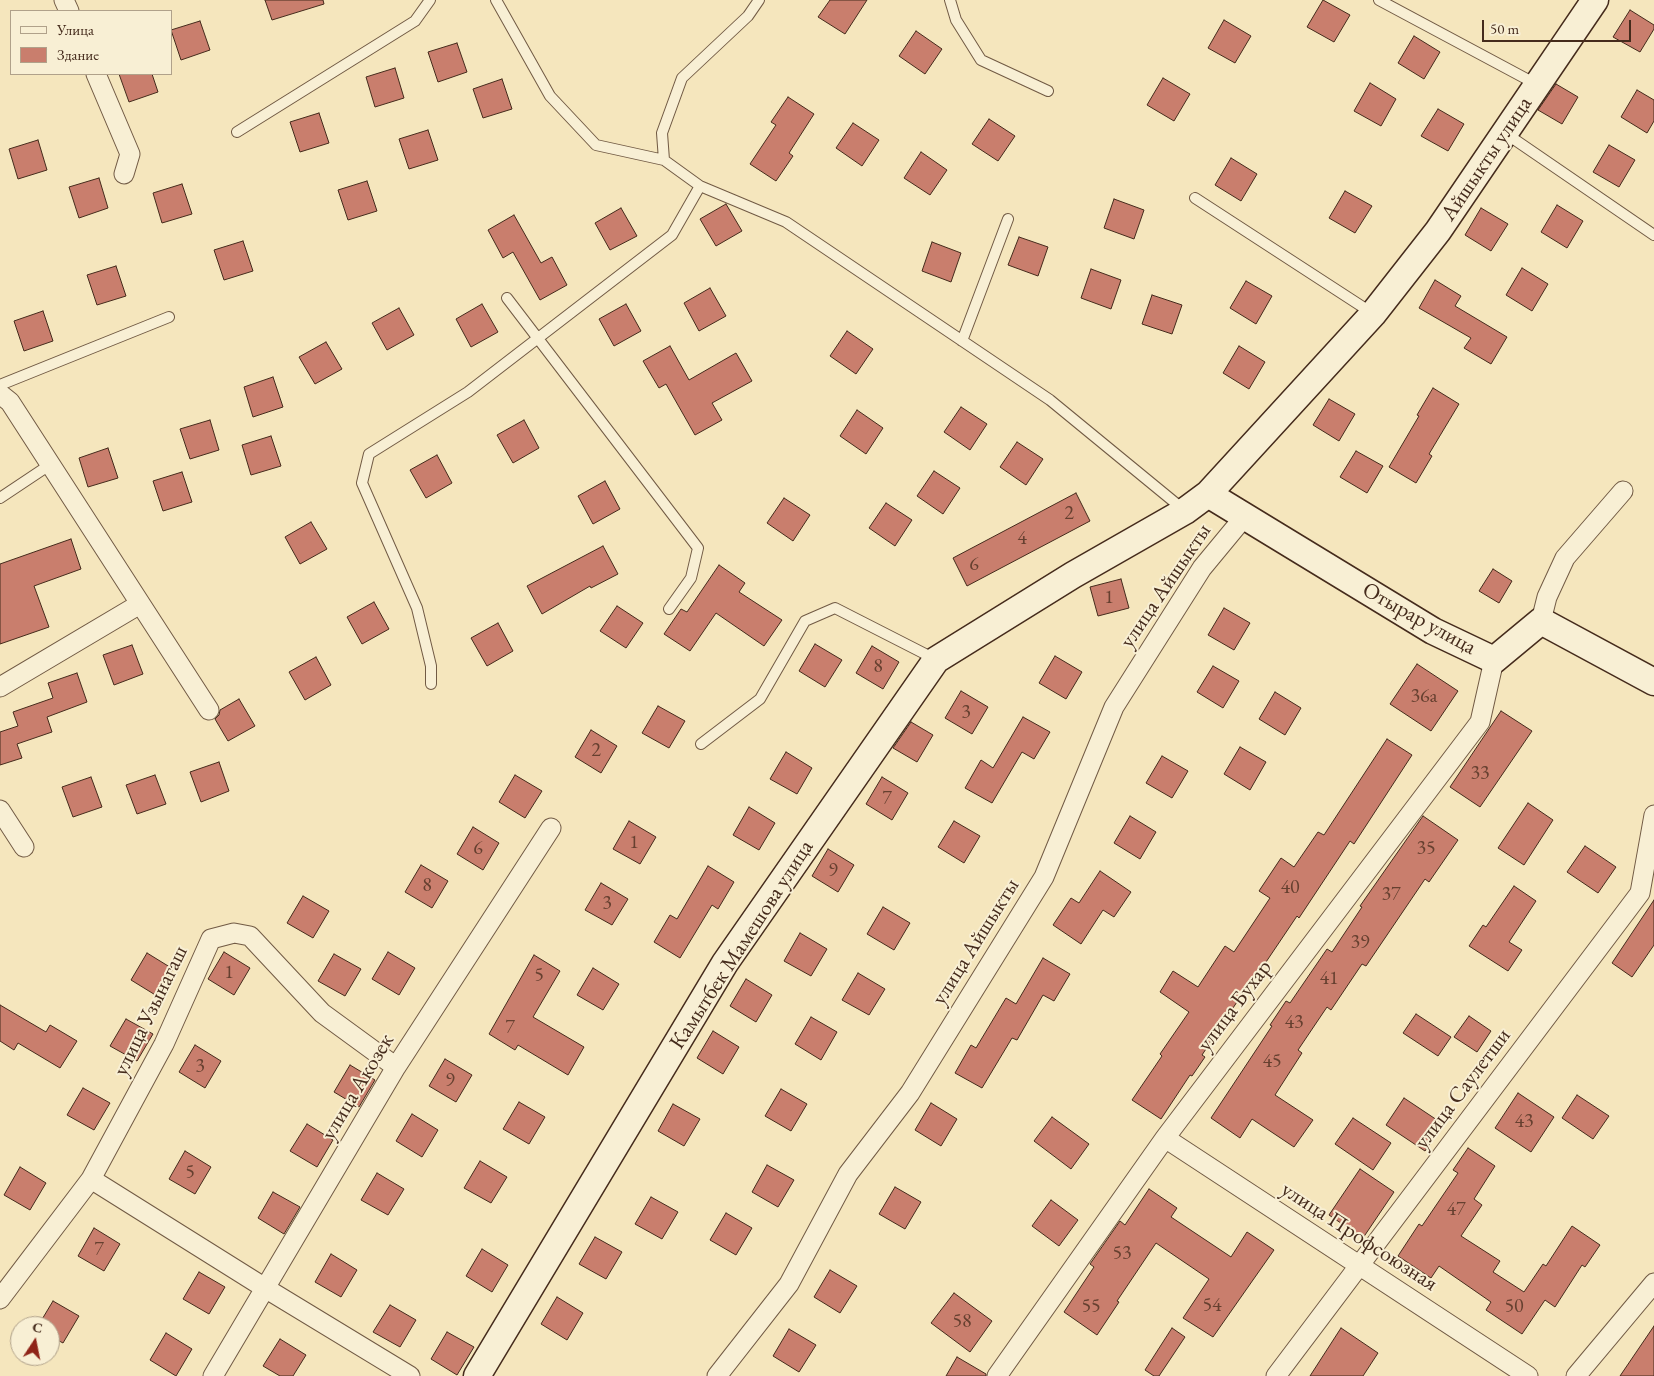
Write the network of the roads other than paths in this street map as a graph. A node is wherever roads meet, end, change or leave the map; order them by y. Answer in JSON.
{"nodes":[{"id":1,"x":430,"y":0,"type":"edge"},
{"id":2,"x":496,"y":0,"type":"edge"},
{"id":3,"x":759,"y":0,"type":"edge"},
{"id":4,"x":950,"y":0,"type":"edge"},
{"id":5,"x":1379,"y":0,"type":"edge"},
{"id":6,"x":1595,"y":0,"type":"edge"},
{"id":7,"x":96,"y":75,"type":"edge"},
{"id":8,"x":1537,"y":85,"type":"junction"},
{"id":9,"x":1048,"y":91,"type":"dead end"},
{"id":10,"x":237,"y":132,"type":"dead end"},
{"id":11,"x":1504,"y":133,"type":"junction"},
{"id":12,"x":664,"y":160,"type":"junction"},
{"id":13,"x":124,"y":174,"type":"dead end"},
{"id":14,"x":700,"y":186,"type":"junction"},
{"id":15,"x":1195,"y":198,"type":"dead end"},
{"id":16,"x":1008,"y":219,"type":"dead end"},
{"id":17,"x":1654,"y":235,"type":"edge"},
{"id":18,"x":507,"y":298,"type":"dead end"},
{"id":19,"x":1373,"y":314,"type":"junction"},
{"id":20,"x":169,"y":317,"type":"dead end"},
{"id":21,"x":537,"y":338,"type":"junction"},
{"id":22,"x":962,"y":342,"type":"junction"},
{"id":23,"x":0,"y":385,"type":"edge"},
{"id":24,"x":0,"y":394,"type":"edge"},
{"id":25,"x":51,"y":464,"type":"junction"},
{"id":26,"x":1623,"y":491,"type":"dead end"},
{"id":27,"x":1208,"y":494,"type":"junction"},
{"id":28,"x":0,"y":498,"type":"edge"},
{"id":29,"x":1185,"y":511,"type":"junction"},
{"id":30,"x":1245,"y":516,"type":"junction"},
{"id":31,"x":140,"y":604,"type":"junction"},
{"id":32,"x":669,"y":609,"type":"dead end"},
{"id":33,"x":1541,"y":621,"type":"junction"},
{"id":34,"x":936,"y":660,"type":"junction"},
{"id":35,"x":1494,"y":660,"type":"junction"},
{"id":36,"x":1654,"y":682,"type":"edge"},
{"id":37,"x":431,"y":684,"type":"dead end"},
{"id":38,"x":0,"y":687,"type":"edge"},
{"id":39,"x":209,"y":710,"type":"dead end"},
{"id":40,"x":701,"y":744,"type":"dead end"},
{"id":41,"x":0,"y":810,"type":"edge"},
{"id":42,"x":1654,"y":815,"type":"edge"},
{"id":43,"x":551,"y":828,"type":"dead end"},
{"id":44,"x":24,"y":847,"type":"dead end"},
{"id":45,"x":396,"y":1067,"type":"junction"},
{"id":46,"x":1165,"y":1138,"type":"junction"},
{"id":47,"x":91,"y":1179,"type":"junction"},
{"id":48,"x":1360,"y":1265,"type":"junction"},
{"id":49,"x":1654,"y":1283,"type":"edge"},
{"id":50,"x":265,"y":1288,"type":"junction"},
{"id":51,"x":0,"y":1299,"type":"edge"},
{"id":52,"x":213,"y":1376,"type":"edge"},
{"id":53,"x":410,"y":1376,"type":"edge"},
{"id":54,"x":477,"y":1376,"type":"edge"},
{"id":55,"x":717,"y":1376,"type":"edge"},
{"id":56,"x":997,"y":1376,"type":"edge"},
{"id":57,"x":1276,"y":1376,"type":"edge"},
{"id":58,"x":1528,"y":1376,"type":"edge"},
{"id":59,"x":1576,"y":1376,"type":"edge"}],
"edges":[{"from":1,"to":10,"type":"lane"},
{"from":2,"to":12,"type":"lane"},
{"from":3,"to":12,"type":"lane"},
{"from":4,"to":9,"type":"lane"},
{"from":5,"to":8,"type":"lane"},
{"from":6,"to":8,"type":"street","name":"Айшыкты улица"},
{"from":7,"to":13,"type":"street"},
{"from":8,"to":11,"type":"street","name":"Айшыкты улица"},
{"from":11,"to":17,"type":"lane"},
{"from":11,"to":19,"type":"street","name":"Айшыкты улица"},
{"from":12,"to":14,"type":"lane"},
{"from":14,"to":21,"type":"lane"},
{"from":14,"to":22,"type":"lane"},
{"from":15,"to":19,"type":"lane"},
{"from":16,"to":22,"type":"lane"},
{"from":18,"to":21,"type":"lane"},
{"from":19,"to":27,"type":"street","name":"Айшыкты улица"},
{"from":20,"to":23,"type":"lane"},
{"from":21,"to":32,"type":"lane"},
{"from":21,"to":37,"type":"lane"},
{"from":22,"to":29,"type":"lane"},
{"from":24,"to":25,"type":"street"},
{"from":25,"to":28,"type":"lane"},
{"from":25,"to":31,"type":"street"},
{"from":26,"to":33,"type":"street"},
{"from":27,"to":29,"type":"street","name":"Камытбек Мамешова улица"},
{"from":27,"to":30,"type":"street","name":"Отырар улица"},
{"from":29,"to":34,"type":"street","name":"Камытбек Мамешова улица"},
{"from":30,"to":35,"type":"street","name":"Отырар улица"},
{"from":30,"to":55,"type":"street","name":"улица Айшыкты"},
{"from":31,"to":38,"type":"street"},
{"from":31,"to":39,"type":"street"},
{"from":33,"to":35,"type":"street","name":"Отырар улица"},
{"from":33,"to":36,"type":"street"},
{"from":34,"to":40,"type":"lane"},
{"from":34,"to":54,"type":"street","name":"Камытбек Мамешова улица"},
{"from":35,"to":46,"type":"street","name":"улица Бухар"},
{"from":41,"to":44,"type":"street"},
{"from":42,"to":48,"type":"street","name":"улица Саулетши"},
{"from":43,"to":45,"type":"street","name":"улица Акозек"},
{"from":45,"to":47,"type":"street","name":"улица Узынагаш"},
{"from":45,"to":50,"type":"street","name":"улица Акозек"},
{"from":46,"to":48,"type":"street","name":"улица Профсоюзная"},
{"from":46,"to":56,"type":"street","name":"улица Бухар"},
{"from":47,"to":50,"type":"street"},
{"from":47,"to":51,"type":"street","name":"улица Узынагаш"},
{"from":48,"to":57,"type":"street","name":"улица Саулетши"},
{"from":48,"to":58,"type":"street","name":"улица Профсоюзная"},
{"from":49,"to":59,"type":"street"},
{"from":50,"to":52,"type":"street","name":"улица Акозек"},
{"from":50,"to":53,"type":"street"}]}
